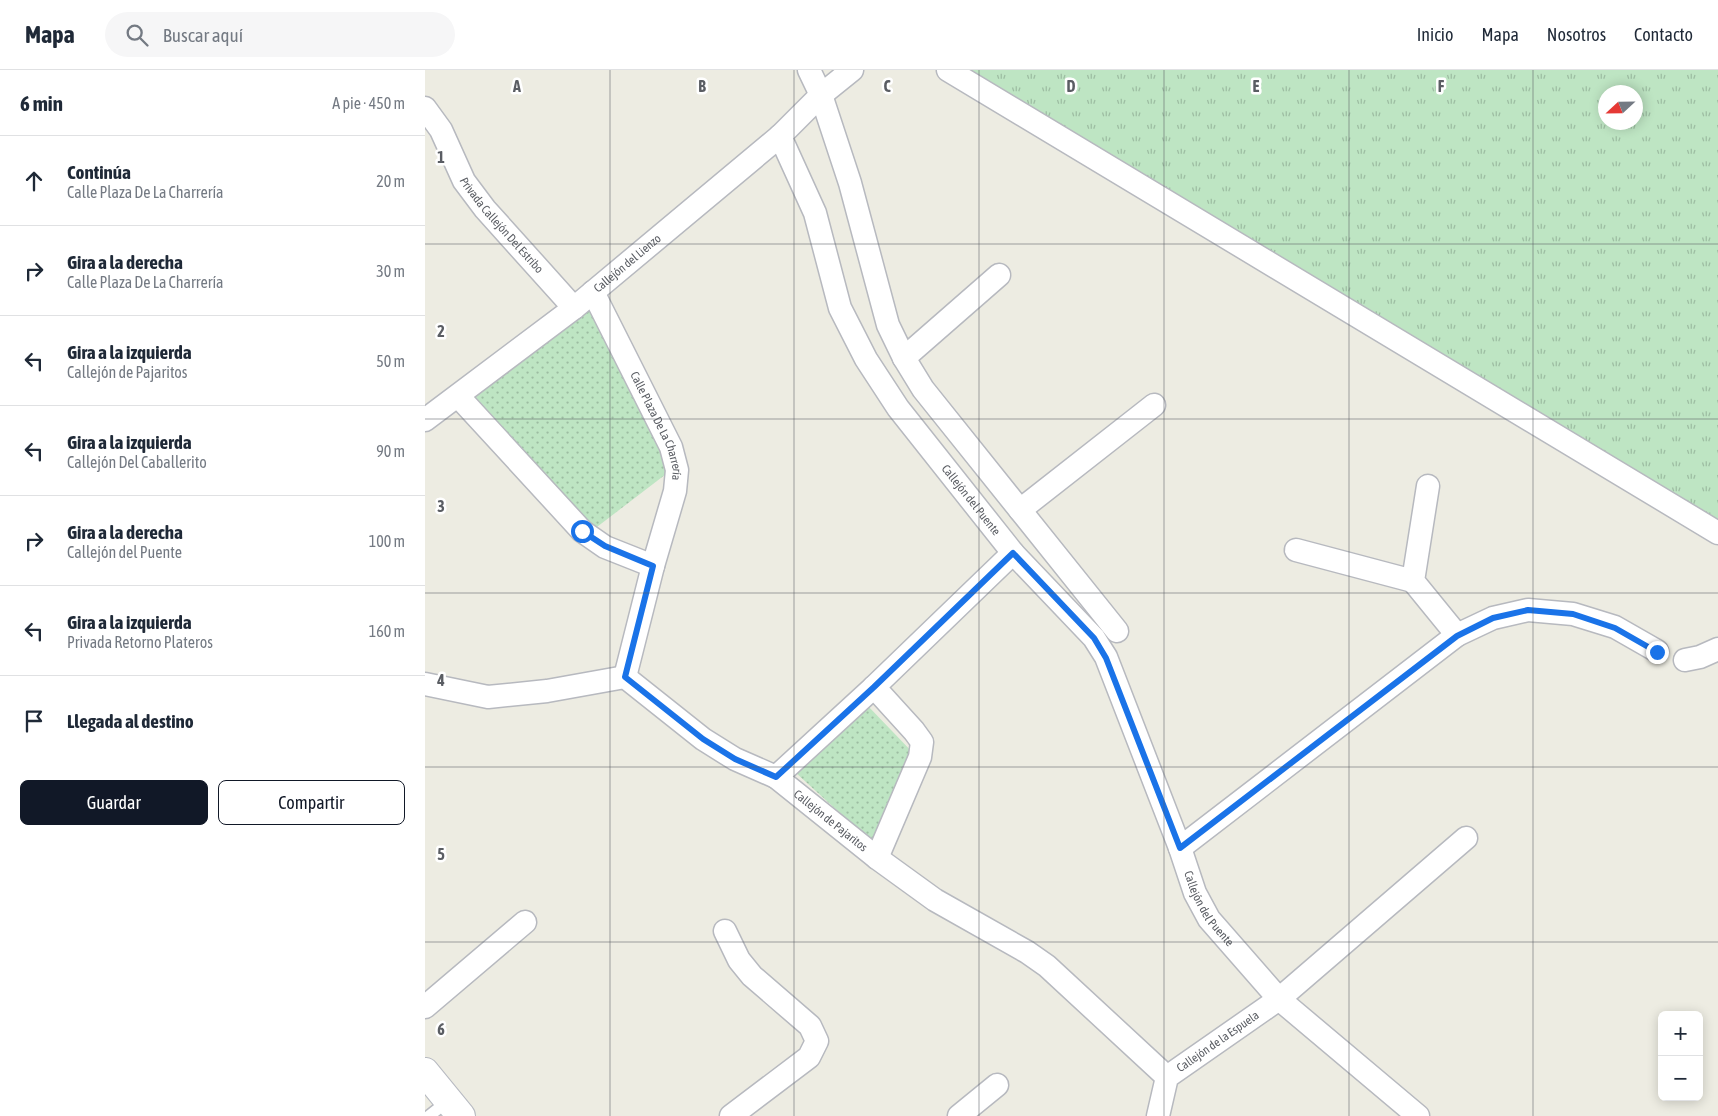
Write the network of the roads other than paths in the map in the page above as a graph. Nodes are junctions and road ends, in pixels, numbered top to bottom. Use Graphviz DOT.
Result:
graph roads {
  1 [pos="809,70"];
  2 [pos="852,70"];
  3 [pos="948,70"];
  4 [pos="821,95"];
  5 [pos="425,108"];
  6 [pos="780,136"];
  7 [pos="999,275"];
  8 [pos="593,292"];
  9 [pos="574,308"];
  10 [pos="904,358"];
  11 [pos="458,396"];
  12 [pos="1154,405"];
  13 [pos="425,420"];
  14 [pos="1428,486"];
  15 [pos="1020,510"];
  16 [pos="1718,533"];
  17 [pos="1296,550"];
  18 [pos="1013,553"];
  19 [pos="653,566"];
  20 [pos="1413,581"];
  21 [pos="1117,631"];
  22 [pos="1457,636"];
  23 [pos="1718,649"];
  24 [pos="1657,652"];
  25 [pos="1685,660"];
  26 [pos="625,677"];
  27 [pos="425,684"];
  28 [pos="874,687"];
  29 [pos="776,777"];
  30 [pos="1466,838"];
  31 [pos="1180,848"];
  32 [pos="877,858"];
  33 [pos="525,922"];
  34 [pos="725,931"];
  35 [pos="1279,999"];
  36 [pos="425,1007"];
  37 [pos="425,1072"];
  38 [pos="1167,1077"];
  39 [pos="997,1085"];
  40 [pos="446,1111"];
  41 [pos="731,1116"];
  42 [pos="959,1116"];
  43 [pos="1158,1116"];
  44 [pos="1418,1116"];
  1 -- 4 [label="street"];
  2 -- 4 [label="street, Callejón del Lienzo"];
  3 -- 16 [label="street"];
  4 -- 6 [label="street, Callejón del Lienzo"];
  4 -- 10 [label="street"];
  5 -- 9 [label="street, Privada Callejón Del Estribo"];
  6 -- 8 [label="street, Callejón del Lienzo"];
  6 -- 18 [label="street, Callejón del Puente"];
  7 -- 10 [label="street"];
  8 -- 9 [label="street, Callejón del Lienzo"];
  8 -- 19 [label="street, Calle Plaza De La Charrería"];
  9 -- 11 [label="street, Callejón del Lienzo"];
  10 -- 15 [label="street"];
  11 -- 13 [label="street, Callejón del Lienzo"];
  11 -- 19 [label="street"];
  12 -- 15 [label="street"];
  14 -- 20 [label="street"];
  15 -- 21 [label="street"];
  17 -- 20 [label="street"];
  18 -- 28 [label="street"];
  18 -- 31 [label="street, Callejón del Puente"];
  19 -- 26 [label="street, Calle Plaza De La Charrería"];
  20 -- 22 [label="street"];
  22 -- 24 [label="street"];
  22 -- 31 [label="street"];
  23 -- 25 [label="street"];
  26 -- 27 [label="street"];
  26 -- 29 [label="street, Callejón de Pajaritos"];
  28 -- 29 [label="street"];
  28 -- 32 [label="street"];
  29 -- 32 [label="street, Callejón de Pajaritos"];
  30 -- 35 [label="street, Callejón de la Espuela"];
  31 -- 35 [label="street, Callejón del Puente"];
  32 -- 38 [label="street, Callejón de Pajaritos"];
  33 -- 36 [label="street"];
  34 -- 41 [label="street"];
  35 -- 38 [label="street, Callejón de la Espuela"];
  35 -- 44 [label="street, Callejón del Puente"];
  37 -- 40 [label="street"];
  38 -- 43 [label="street, Callejón de la Espuela"];
  39 -- 42 [label="street"];
}
